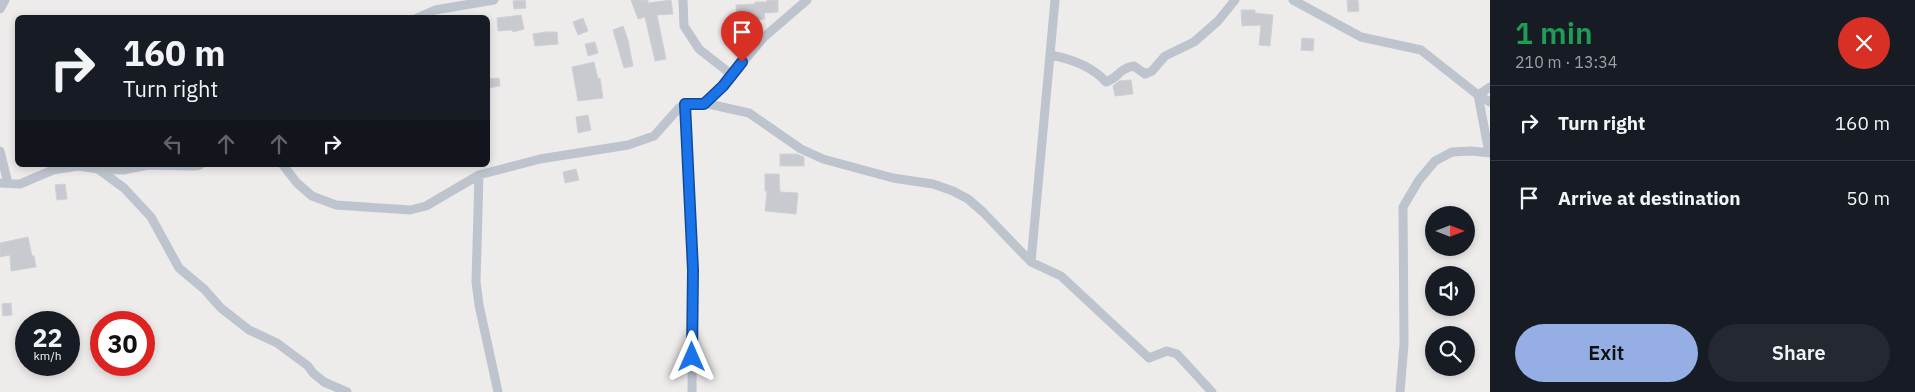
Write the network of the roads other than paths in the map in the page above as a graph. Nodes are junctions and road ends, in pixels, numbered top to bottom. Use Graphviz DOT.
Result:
graph roads {
  1 [pos="5,0"];
  2 [pos="494,0"];
  3 [pos="683,0"];
  4 [pos="807,0"];
  5 [pos="1055,0"];
  6 [pos="1235,0"];
  7 [pos="1293,0"];
  8 [pos="0,9"];
  9 [pos="424,15"];
  10 [pos="1051,55"];
  11 [pos="732,75"];
  12 [pos="1490,87"];
  13 [pos="1478,95"];
  14 [pos="1490,102"];
  15 [pos="685,104"];
  16 [pos="704,104"];
  17 [pos="0,151"];
  18 [pos="1490,153"];
  19 [pos="72,167"];
  20 [pos="85,167"];
  21 [pos="138,167"];
  22 [pos="284,167"];
  23 [pos="98,169"];
  24 [pos="479,175"];
  25 [pos="4,183"];
  26 [pos="1031,262"];
  27 [pos="347,392"];
  28 [pos="498,392"];
  29 [pos="692,392"];
  30 [pos="1212,392"];
  31 [pos="1400,392"];
  1 -- 8 [label="street"];
  2 -- 9 [label="street"];
  3 -- 11 [label="street"];
  4 -- 11 [label="street"];
  5 -- 10 [label="street"];
  6 -- 10 [label="street"];
  7 -- 13 [label="street"];
  10 -- 26 [label="street"];
  11 -- 16 [label="street"];
  12 -- 13 [label="street"];
  13 -- 14 [label="street"];
  13 -- 18 [label="street"];
  15 -- 16 [label="street"];
  15 -- 24 [label="street"];
  15 -- 29 [label="street"];
  16 -- 26 [label="street"];
  17 -- 25 [label="street"];
  18 -- 31 [label="street"];
  19 -- 25 [label="street"];
  20 -- 23 [label="street"];
  21 -- 23 [label="street"];
  22 -- 24 [label="street"];
  23 -- 27 [label="street"];
  24 -- 28 [label="street"];
  26 -- 30 [label="street"];
}
